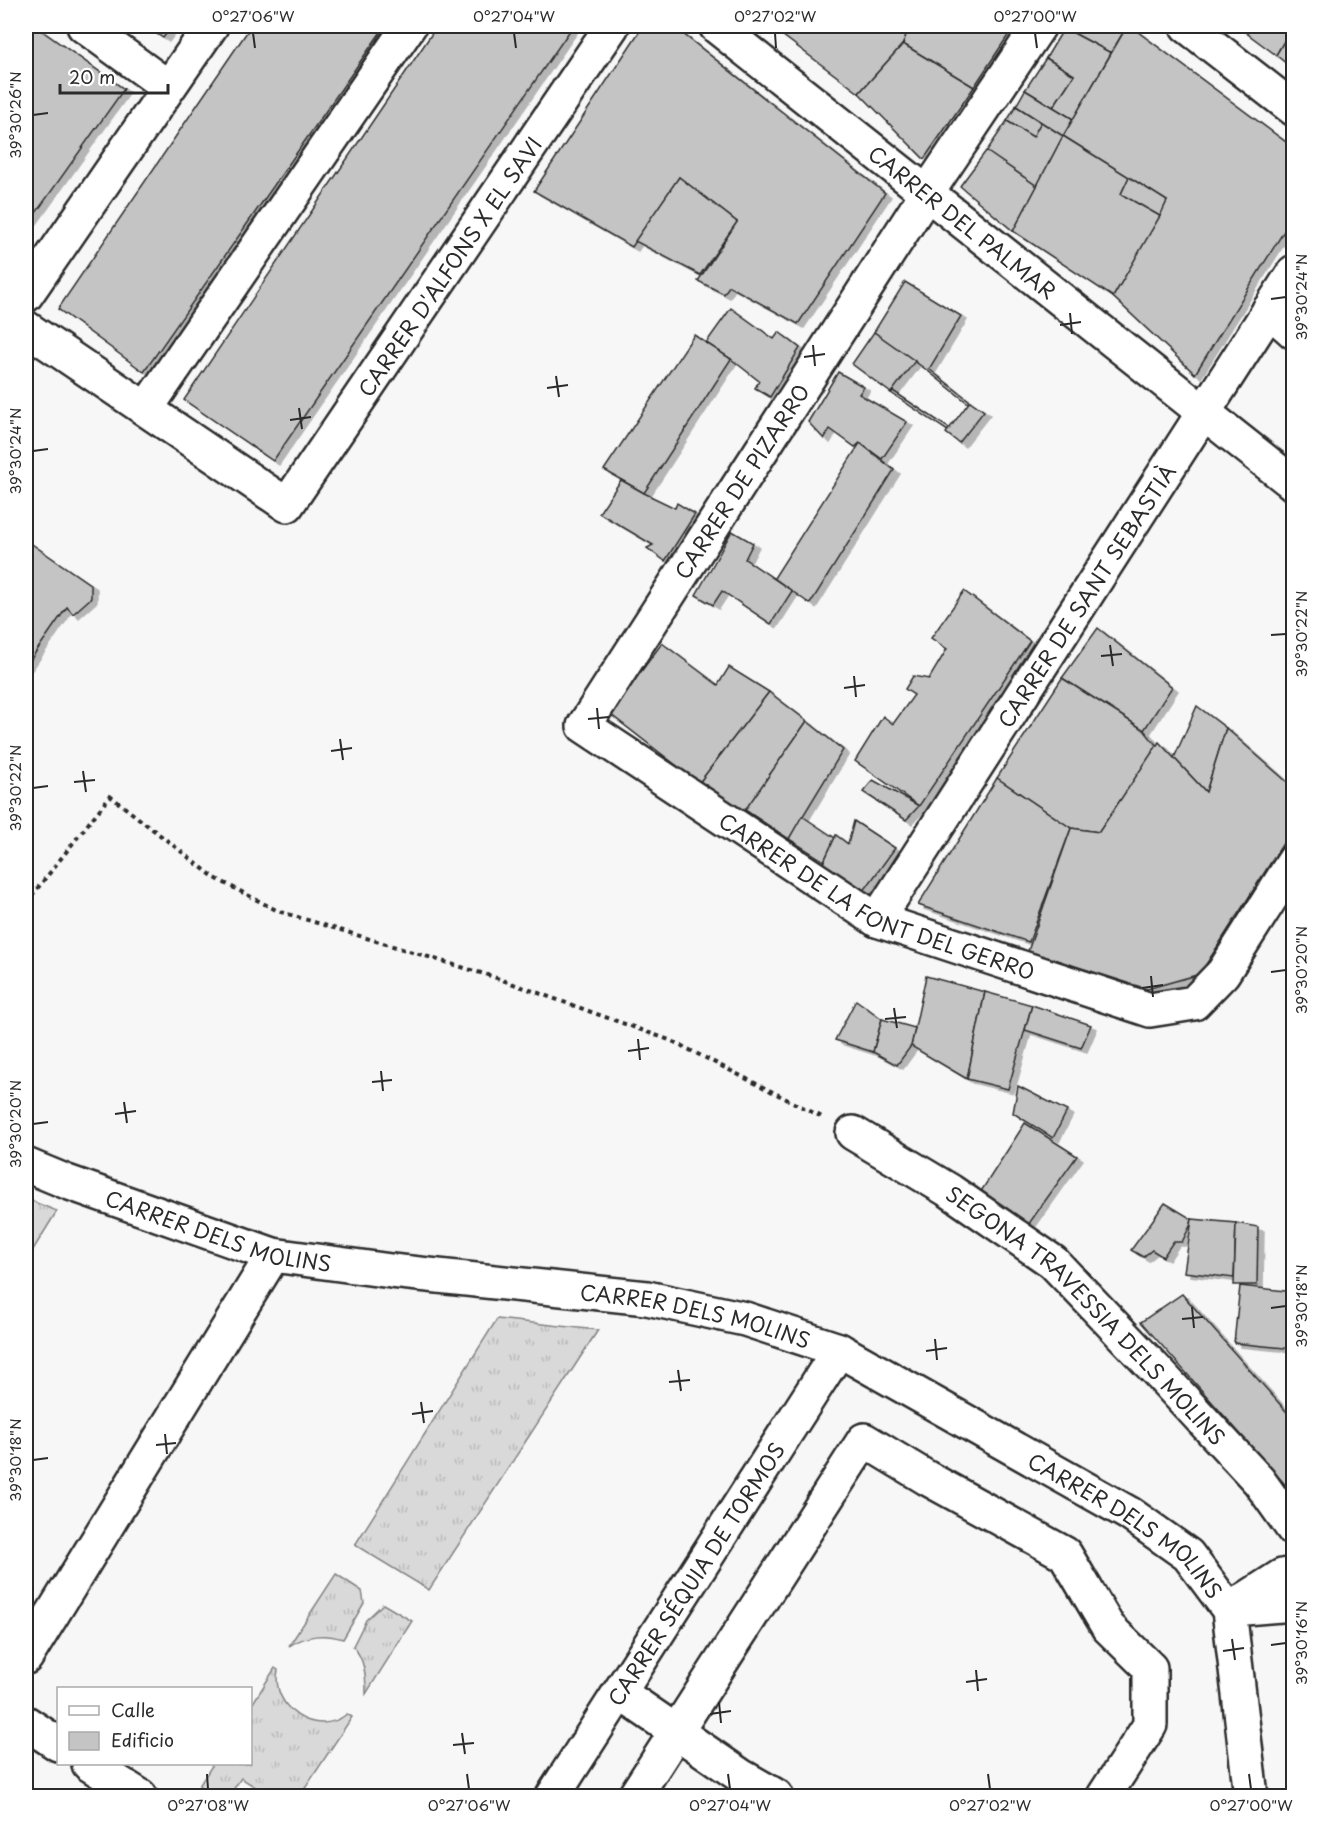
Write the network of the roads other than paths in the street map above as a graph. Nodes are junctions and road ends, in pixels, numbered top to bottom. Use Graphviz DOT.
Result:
graph roads {
  1 [pos="84,26"];
  2 [pos="210,26"];
  3 [pos="409,26"];
  4 [pos="612,26"];
  5 [pos="716,26"];
  6 [pos="1039,26"];
  7 [pos="1187,26"];
  8 [pos="168,87"];
  9 [pos="1293,109"];
  10 [pos="927,193"];
  11 [pos="1293,272"];
  12 [pos="26,295"];
  13 [pos="1269,310"];
  14 [pos="26,328"];
  15 [pos="1293,332"];
  16 [pos="146,409"];
  17 [pos="1204,412"];
  18 [pos="1293,484"];
  19 [pos="584,726"];
  20 [pos="1293,861"];
  21 [pos="877,920"];
  22 [pos="853,1133"];
  23 [pos="26,1165"];
  24 [pos="273,1255"];
  25 [pos="839,1350"];
  26 [pos="1293,1530"];
  27 [pos="1293,1574"];
  28 [pos="1229,1610"];
  29 [pos="1286,1610"];
  30 [pos="26,1658"];
  31 [pos="620,1693"];
  32 [pos="26,1723"];
  33 [pos="677,1731"];
  34 [pos="57,1743"];
  35 [pos="90,1765"];
  36 [pos="140,1797"];
  37 [pos="554,1797"];
  38 [pos="635,1797"];
  39 [pos="776,1797"];
  40 [pos="1104,1797"];
  41 [pos="1251,1797"];
  1 -- 8 [label="street"];
  2 -- 8 [label="street"];
  3 -- 16 [label="street"];
  4 -- 16 [label="street, CARRER D'ALFONS X EL SAVI"];
  5 -- 10 [label="street, CARRER DEL PALMAR"];
  6 -- 10 [label="street, CARRER DE PIZARRO"];
  7 -- 9 [label="street"];
  8 -- 12 [label="street"];
  10 -- 17 [label="street, CARRER DEL PALMAR"];
  10 -- 19 [label="street, CARRER DE PIZARRO"];
  11 -- 13 [label="street, CARRER DE SANT SEBASTIÀ"];
  13 -- 15 [label="street"];
  13 -- 17 [label="street, CARRER DE SANT SEBASTIÀ"];
  14 -- 16 [label="street"];
  17 -- 18 [label="street, CARRER DEL PALMAR"];
  17 -- 21 [label="street, CARRER DE SANT SEBASTIÀ"];
  19 -- 21 [label="street, CARRER DE LA FONT DEL GERRO"];
  20 -- 21 [label="street, CARRER DE LA FONT DEL GERRO"];
  22 -- 26 [label="street, SEGONA TRAVESSIA DELS MOLINS"];
  23 -- 24 [label="street, CARRER DELS MOLINS"];
  24 -- 25 [label="street, CARRER DELS MOLINS"];
  24 -- 30 [label="street"];
  25 -- 28 [label="street, CARRER DELS MOLINS"];
  25 -- 31 [label="street, CARRER SÉQUIA DE TORMOS"];
  27 -- 28 [label="street"];
  28 -- 29 [label="street, CARRER DELS MOLINS"];
  28 -- 41 [label="street"];
  31 -- 33 [label="street"];
  31 -- 37 [label="street, CARRER SÉQUIA DE TORMOS"];
  32 -- 34 [label="street"];
  33 -- 38 [label="street"];
  33 -- 39 [label="street"];
  33 -- 40 [label="street"];
  35 -- 36 [label="street"];
}
